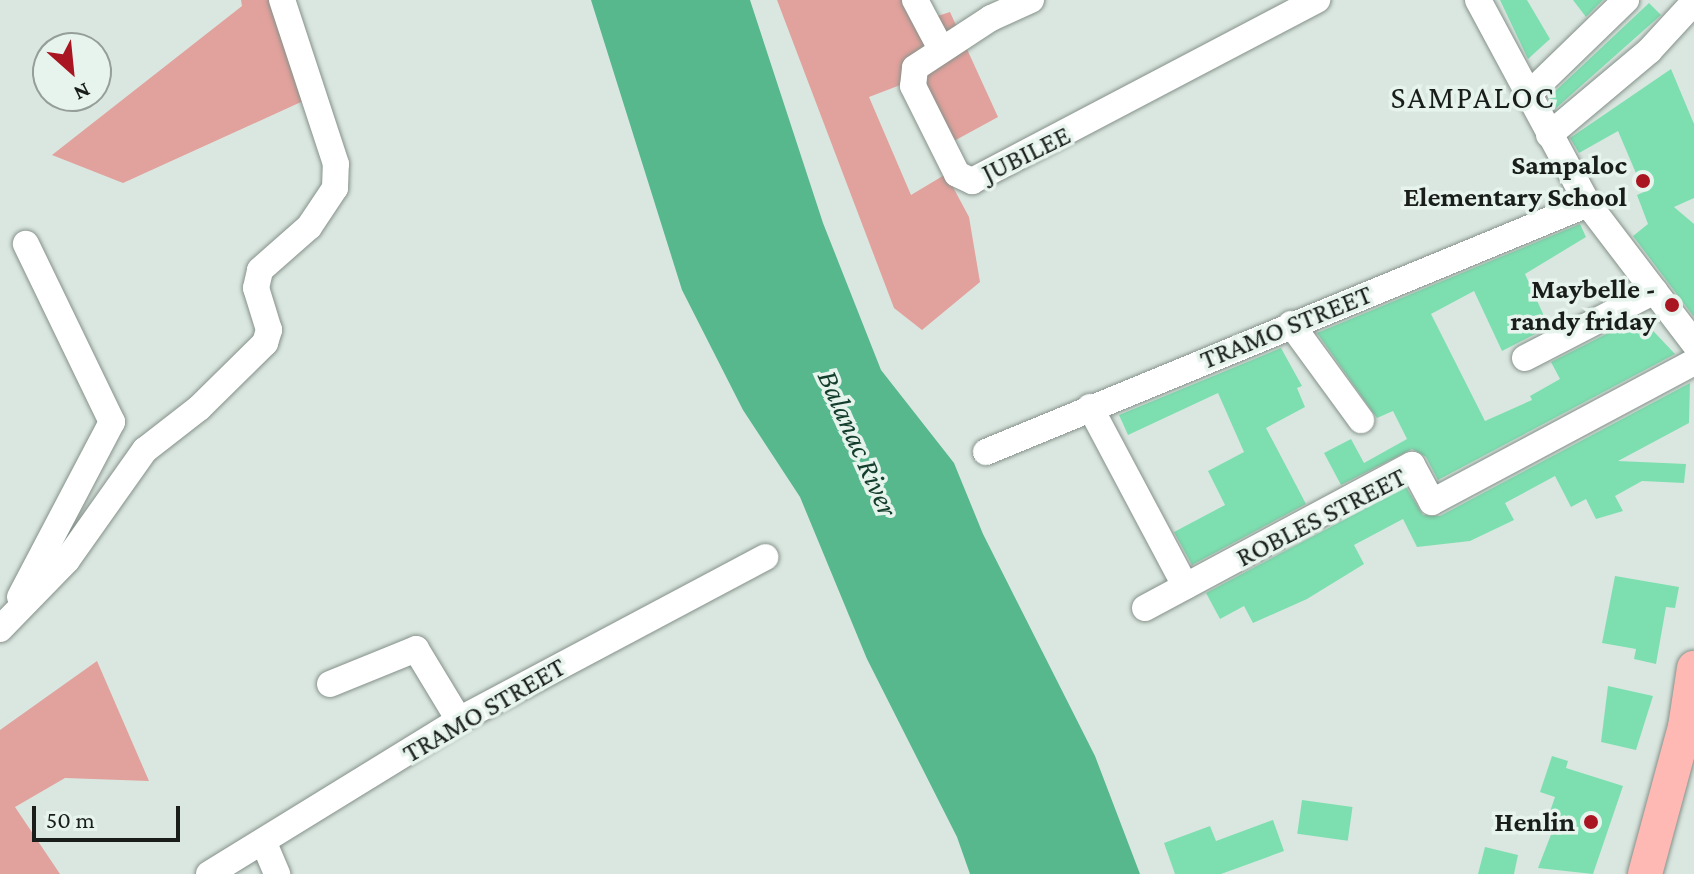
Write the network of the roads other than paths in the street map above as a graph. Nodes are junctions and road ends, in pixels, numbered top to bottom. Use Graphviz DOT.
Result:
graph roads {
  1 [pos="282,0"];
  2 [pos="915,0"];
  3 [pos="1031,0"];
  4 [pos="1317,0"];
  5 [pos="1626,0"];
  6 [pos="1479,1"];
  7 [pos="1694,2"];
  8 [pos="941,49"];
  9 [pos="1527,96"];
  10 [pos="1549,135"];
  11 [pos="1588,204"];
  12 [pos="26,244"];
  13 [pos="1655,291"];
  14 [pos="1291,324"];
  15 [pos="1694,343"];
  16 [pos="1525,358"];
  17 [pos="1694,362"];
  18 [pos="1090,407"];
  19 [pos="1361,420"];
  20 [pos="986,452"];
  21 [pos="765,557"];
  22 [pos="1185,586"];
  23 [pos="1145,608"];
  24 [pos="7,620"];
  25 [pos="1694,668"];
  26 [pos="330,684"];
  27 [pos="459,720"];
  28 [pos="264,843"];
  29 [pos="209,874"];
  30 [pos="277,874"];
  31 [pos="1645,874"];
  1 -- 24 [label="street"];
  2 -- 8 [label="street"];
  3 -- 8 [label="street, JUBILEE"];
  4 -- 8 [label="street, JUBILEE"];
  5 -- 9 [label="street"];
  6 -- 9 [label="street"];
  7 -- 10 [label="street"];
  9 -- 10 [label="street"];
  10 -- 11 [label="street"];
  11 -- 13 [label="street"];
  11 -- 14 [label="street, TRAMO STREET"];
  12 -- 24 [label="street"];
  13 -- 15 [label="street"];
  13 -- 16 [label="street"];
  14 -- 18 [label="street, TRAMO STREET"];
  14 -- 19 [label="street"];
  17 -- 22 [label="street, ROBLES STREET"];
  18 -- 20 [label="street, TRAMO STREET"];
  18 -- 22 [label="street"];
  21 -- 27 [label="street, TRAMO STREET"];
  22 -- 23 [label="street, ROBLES STREET"];
  25 -- 31 [label="main road"];
  26 -- 27 [label="street"];
  27 -- 28 [label="street, TRAMO STREET"];
  28 -- 29 [label="street, TRAMO STREET"];
  28 -- 30 [label="street"];
}
